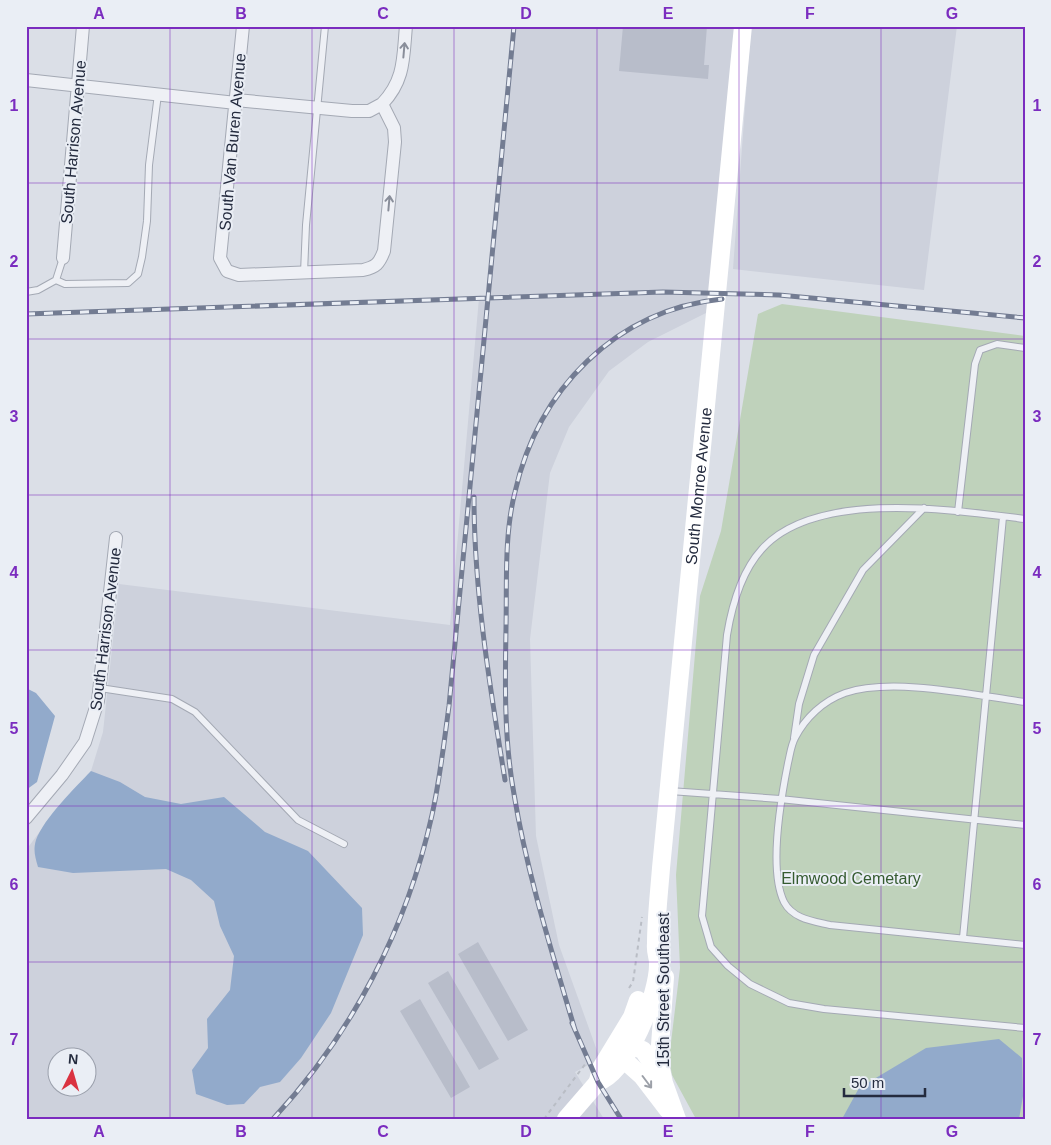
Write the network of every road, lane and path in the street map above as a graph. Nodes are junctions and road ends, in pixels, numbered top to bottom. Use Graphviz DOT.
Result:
graph roads {
  1 [pos="83,26"];
  2 [pos="243,26"];
  3 [pos="325,26"];
  4 [pos="406,26"];
  5 [pos="743,26"];
  6 [pos="26,80"];
  7 [pos="79,86"];
  8 [pos="158,94"];
  9 [pos="236,102"];
  10 [pos="382,104"];
  11 [pos="318,108"];
  12 [pos="63,258"];
  13 [pos="304,273"];
  14 [pos="56,280"];
  15 [pos="26,292"];
  16 [pos="1025,348"];
  17 [pos="924,508"];
  18 [pos="958,512"];
  19 [pos="1003,516"];
  20 [pos="1025,519"];
  21 [pos="116,538"];
  22 [pos="100,688"];
  23 [pos="985,696"];
  24 [pos="1025,702"];
  25 [pos="794,739"];
  26 [pos="668,790"];
  27 [pos="713,795"];
  28 [pos="780,800"];
  29 [pos="26,818"];
  30 [pos="972,819"];
  31 [pos="1025,825"];
  32 [pos="344,844"];
  33 [pos="661,868"];
  34 [pos="643,910"];
  35 [pos="962,938"];
  36 [pos="1025,945"];
  37 [pos="628,990"];
  38 [pos="1025,1028"];
  39 [pos="621,1049"];
  40 [pos="592,1054"];
  41 [pos="664,1083"];
  42 [pos="544,1119"];
  43 [pos="566,1119"];
  44 [pos="676,1119"];
  1 -- 7 [label="street, South Harrison Avenue"];
  2 -- 9 [label="street, South Van Buren Avenue"];
  3 -- 11 [label="lane"];
  10 -- 4 [label="street, one-way"];
  5 -- 26 [label="main road, South Monroe Avenue"];
  6 -- 7 [label="street"];
  7 -- 8 [label="street"];
  7 -- 12 [label="street, South Harrison Avenue"];
  8 -- 9 [label="street"];
  8 -- 14 [label="lane"];
  9 -- 11 [label="street"];
  9 -- 13 [label="street, South Van Buren Avenue"];
  10 -- 11 [label="street"];
  13 -- 10 [label="street, one-way"];
  11 -- 13 [label="lane"];
  12 -- 14 [label="lane"];
  14 -- 15 [label="lane"];
  16 -- 18 [label="lane"];
  17 -- 18 [label="lane"];
  17 -- 25 [label="lane"];
  17 -- 27 [label="lane"];
  18 -- 19 [label="lane"];
  19 -- 20 [label="lane"];
  19 -- 23 [label="lane"];
  21 -- 22 [label="street, South Harrison Avenue"];
  22 -- 29 [label="street, South Harrison Avenue"];
  22 -- 32 [label="lane"];
  23 -- 24 [label="lane"];
  23 -- 25 [label="lane"];
  23 -- 30 [label="lane"];
  25 -- 28 [label="lane"];
  26 -- 27 [label="lane"];
  26 -- 33 [label="main road, South Monroe Avenue"];
  27 -- 28 [label="lane"];
  27 -- 38 [label="lane"];
  28 -- 30 [label="lane"];
  28 -- 35 [label="lane"];
  30 -- 31 [label="lane"];
  30 -- 35 [label="lane"];
  33 -- 39 [label="main road, South Monroe Avenue"];
  33 -- 41 [label="main road, 15th Street Southeast"];
  34 -- 37 [label="path"];
  35 -- 36 [label="lane"];
  39 -- 41 [label="main road, 15th Street Southeast"];
  39 -- 43 [label="main road, South Monroe Avenue"];
  39 -- 44 [label="main road, one-way"];
  40 -- 42 [label="path"];
  41 -- 44 [label="main road, 15th Street Southeast"];
}
